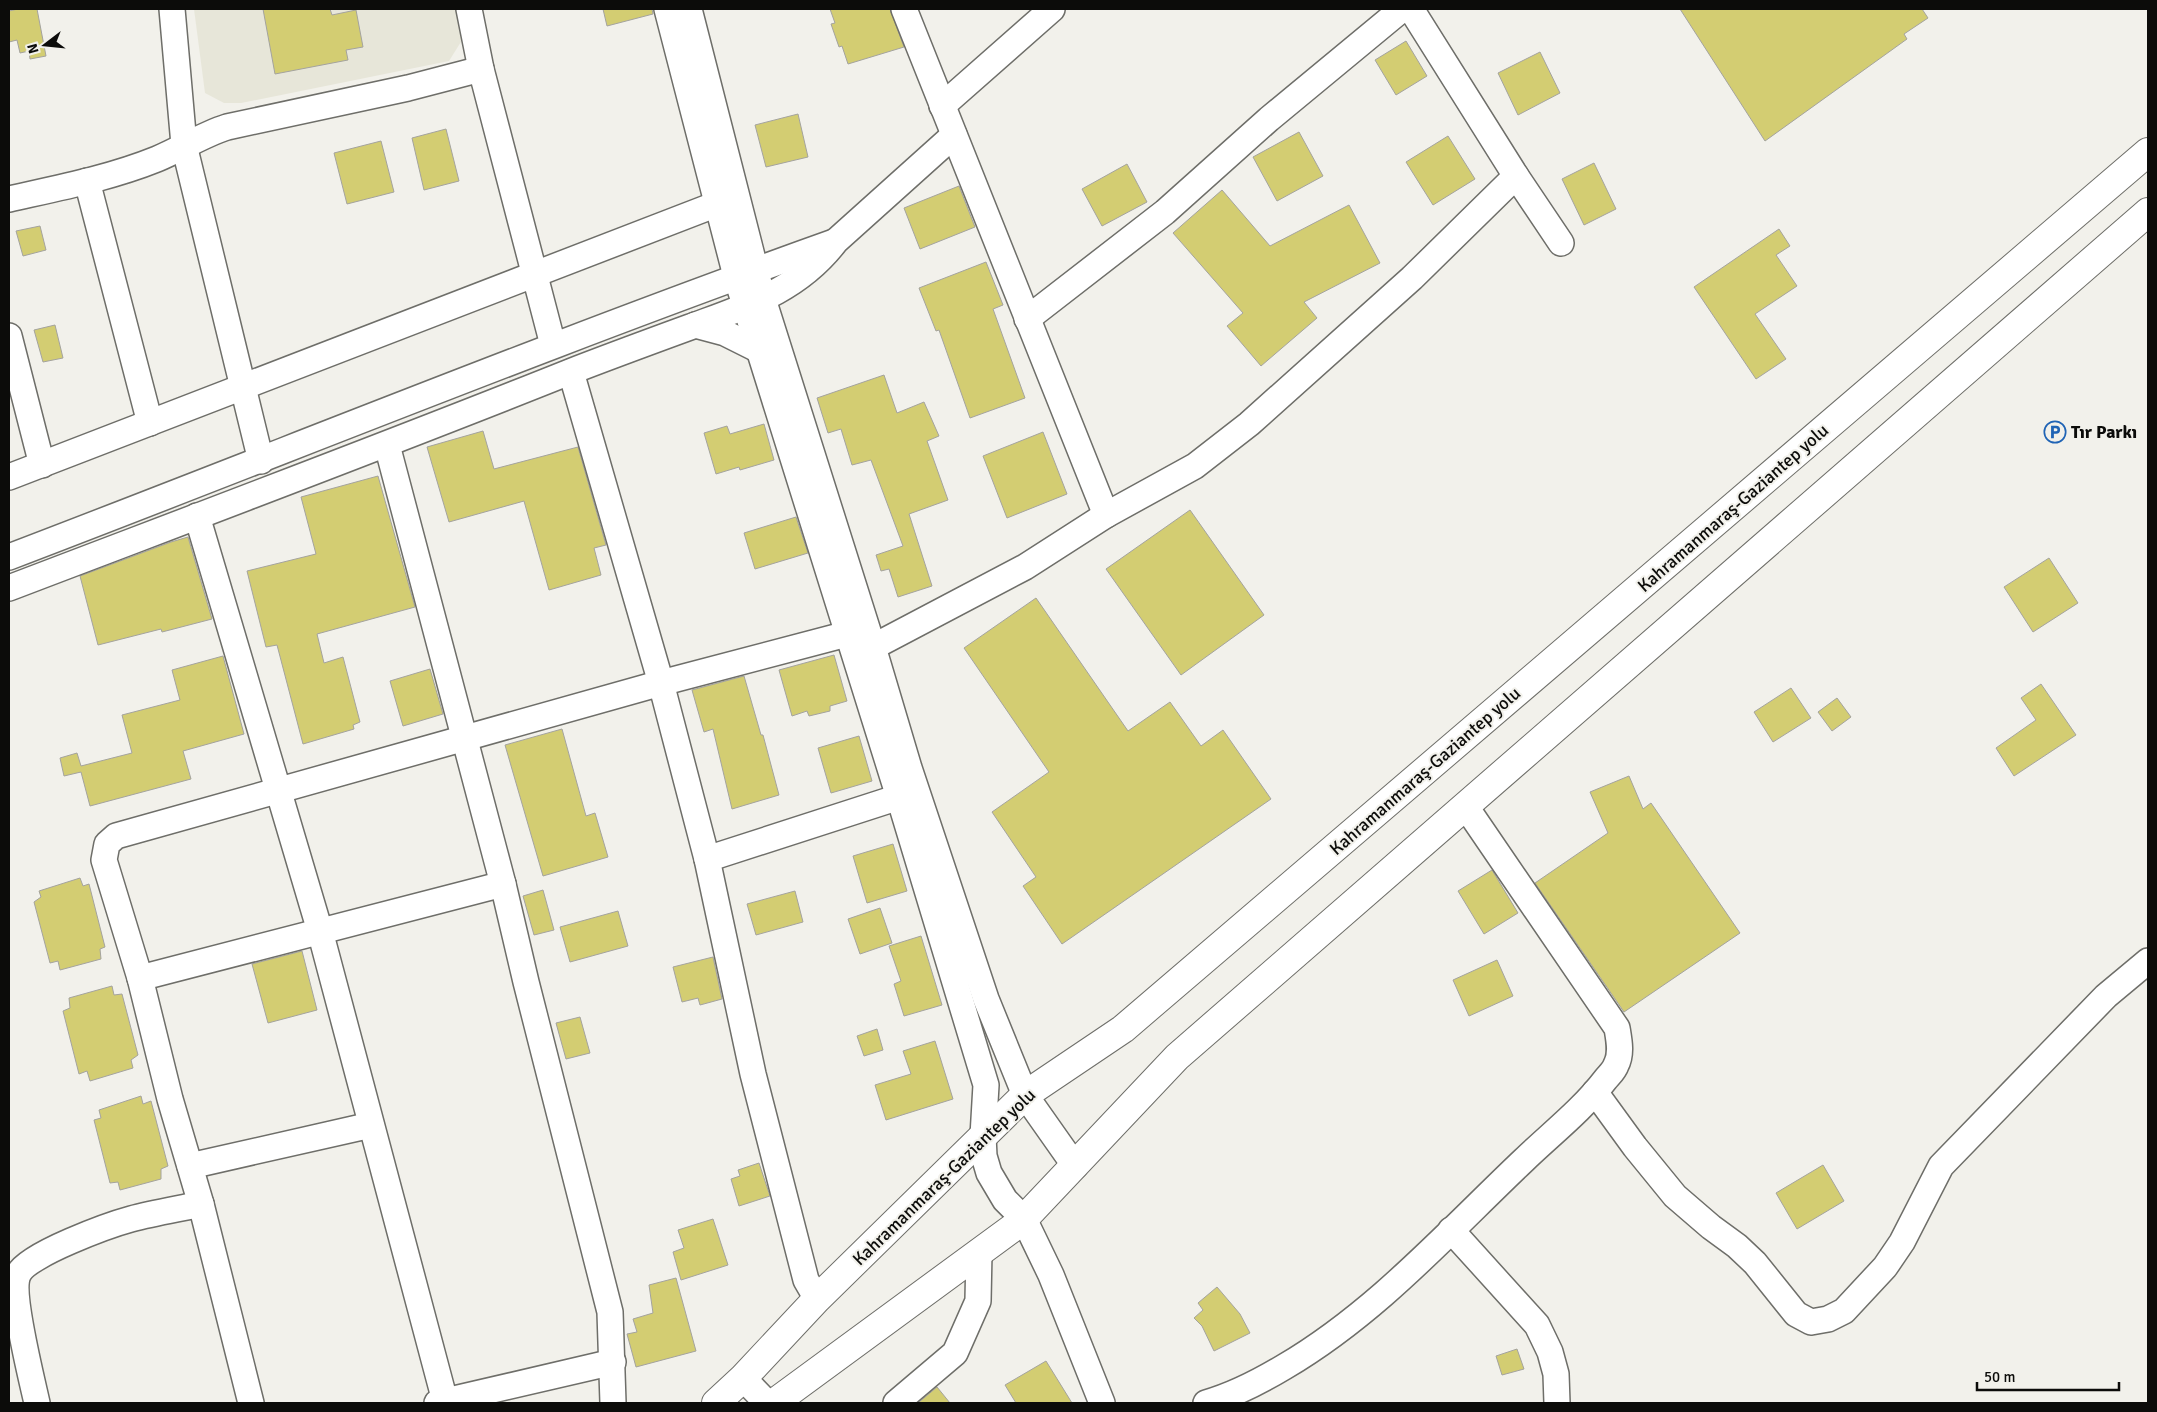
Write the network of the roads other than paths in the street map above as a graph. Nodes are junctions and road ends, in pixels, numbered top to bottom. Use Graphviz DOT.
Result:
graph roads {
  1 [pos="172,9"];
  2 [pos="469,9"];
  3 [pos="667,9"];
  4 [pos="689,9"];
  5 [pos="904,9"];
  6 [pos="1052,9"];
  7 [pos="1402,9"];
  8 [pos="1411,9"];
  9 [pos="481,68"];
  10 [pos="942,106"];
  11 [pos="954,135"];
  12 [pos="184,145"];
  13 [pos="2148,152"];
  14 [pos="1516,176"];
  15 [pos="87,181"];
  16 [pos="9,199"];
  17 [pos="717,204"];
  18 [pos="2148,212"];
  19 [pos="836,241"];
  20 [pos="1561,243"];
  21 [pos="746,273"];
  22 [pos="534,276"];
  23 [pos="754,302"];
  24 [pos="1027,319"];
  25 [pos="695,325"];
  26 [pos="9,336"];
  27 [pos="553,345"];
  28 [pos="759,350"];
  29 [pos="571,372"];
  30 [pos="242,388"];
  31 [pos="150,423"];
  32 [pos="387,445"];
  33 [pos="261,460"];
  34 [pos="42,465"];
  35 [pos="9,477"];
  36 [pos="1106,515"];
  37 [pos="197,516"];
  38 [pos="9,557"];
  39 [pos="9,588"];
  40 [pos="847,634"];
  41 [pos="873,647"];
  42 [pos="661,683"];
  43 [pos="464,739"];
  44 [pos="279,790"];
  45 [pos="899,797"];
  46 [pos="1466,807"];
  47 [pos="923,842"];
  48 [pos="707,859"];
  49 [pos="503,884"];
  50 [pos="320,930"];
  51 [pos="2148,961"];
  52 [pos="140,978"];
  53 [pos="1596,1092"];
  54 [pos="1025,1095"];
  55 [pos="371,1125"];
  56 [pos="983,1136"];
  57 [pos="190,1166"];
  58 [pos="1075,1166"];
  59 [pos="202,1204"];
  60 [pos="1024,1219"];
  61 [pos="1450,1230"];
  62 [pos="979,1252"];
  63 [pos="817,1299"];
  64 [pos="613,1362"];
  65 [pos="743,1378"];
  66 [pos="441,1402"];
  67 [pos="37,1403"];
  68 [pos="251,1403"];
  69 [pos="613,1403"];
  70 [pos="716,1403"];
  71 [pos="767,1403"];
  72 [pos="774,1403"];
  73 [pos="896,1403"];
  74 [pos="1102,1403"];
  75 [pos="1206,1403"];
  76 [pos="1557,1403"];
  1 -- 12 [label="street"];
  2 -- 9 [label="street"];
  3 -- 17 [label="street"];
  4 -- 21 [label="street"];
  5 -- 10 [label="street"];
  6 -- 10 [label="street"];
  7 -- 24 [label="street"];
  8 -- 14 [label="street"];
  9 -- 12 [label="street"];
  9 -- 22 [label="street"];
  10 -- 11 [label="street"];
  11 -- 19 [label="street"];
  11 -- 24 [label="street"];
  12 -- 15 [label="street"];
  12 -- 30 [label="street"];
  13 -- 54 [label="highway, Kahramanmaraş-Gaziantep yolu"];
  14 -- 20 [label="street"];
  14 -- 36 [label="street"];
  15 -- 16 [label="street"];
  15 -- 31 [label="street"];
  17 -- 21 [label="street"];
  17 -- 22 [label="street"];
  18 -- 46 [label="highway"];
  19 -- 21 [label="street"];
  19 -- 23 [label="street"];
  21 -- 23 [label="street"];
  21 -- 27 [label="street"];
  22 -- 27 [label="street"];
  22 -- 30 [label="street"];
  23 -- 25 [label="street"];
  23 -- 28 [label="street"];
  23 -- 41 [label="street"];
  24 -- 36 [label="street"];
  25 -- 28 [label="street"];
  25 -- 29 [label="street"];
  26 -- 34 [label="street"];
  27 -- 33 [label="street"];
  28 -- 40 [label="street"];
  29 -- 32 [label="street"];
  29 -- 42 [label="street"];
  30 -- 31 [label="street"];
  30 -- 33 [label="street"];
  31 -- 34 [label="street"];
  32 -- 37 [label="street"];
  32 -- 43 [label="street"];
  33 -- 38 [label="street"];
  34 -- 35 [label="street"];
  36 -- 41 [label="street"];
  37 -- 39 [label="street"];
  37 -- 44 [label="street"];
  40 -- 42 [label="street"];
  40 -- 45 [label="street"];
  41 -- 47 [label="street"];
  42 -- 43 [label="street"];
  42 -- 48 [label="street"];
  43 -- 44 [label="street"];
  43 -- 49 [label="street"];
  44 -- 50 [label="street"];
  44 -- 52 [label="street"];
  45 -- 47 [label="street"];
  45 -- 48 [label="street"];
  46 -- 53 [label="street"];
  46 -- 58 [label="highway"];
  47 -- 54 [label="street"];
  47 -- 56 [label="street"];
  48 -- 63 [label="street"];
  49 -- 50 [label="street"];
  49 -- 64 [label="street"];
  50 -- 52 [label="street"];
  50 -- 55 [label="street"];
  51 -- 53 [label="street"];
  52 -- 57 [label="street"];
  53 -- 61 [label="street"];
  54 -- 56 [label="highway, Kahramanmaraş-Gaziantep yolu"];
  54 -- 58 [label="street"];
  55 -- 57 [label="street"];
  55 -- 66 [label="street"];
  56 -- 60 [label="street"];
  56 -- 63 [label="highway, Kahramanmaraş-Gaziantep yolu"];
  57 -- 59 [label="street"];
  58 -- 60 [label="highway"];
  59 -- 67 [label="street"];
  59 -- 68 [label="street"];
  60 -- 62 [label="highway"];
  60 -- 74 [label="street"];
  61 -- 75 [label="street"];
  61 -- 76 [label="street"];
  62 -- 72 [label="highway"];
  62 -- 73 [label="street"];
  63 -- 65 [label="highway, Kahramanmaraş-Gaziantep yolu"];
  64 -- 66 [label="street"];
  64 -- 69 [label="street"];
  65 -- 70 [label="highway, Kahramanmaraş-Gaziantep yolu"];
  65 -- 71 [label="street"];
}
